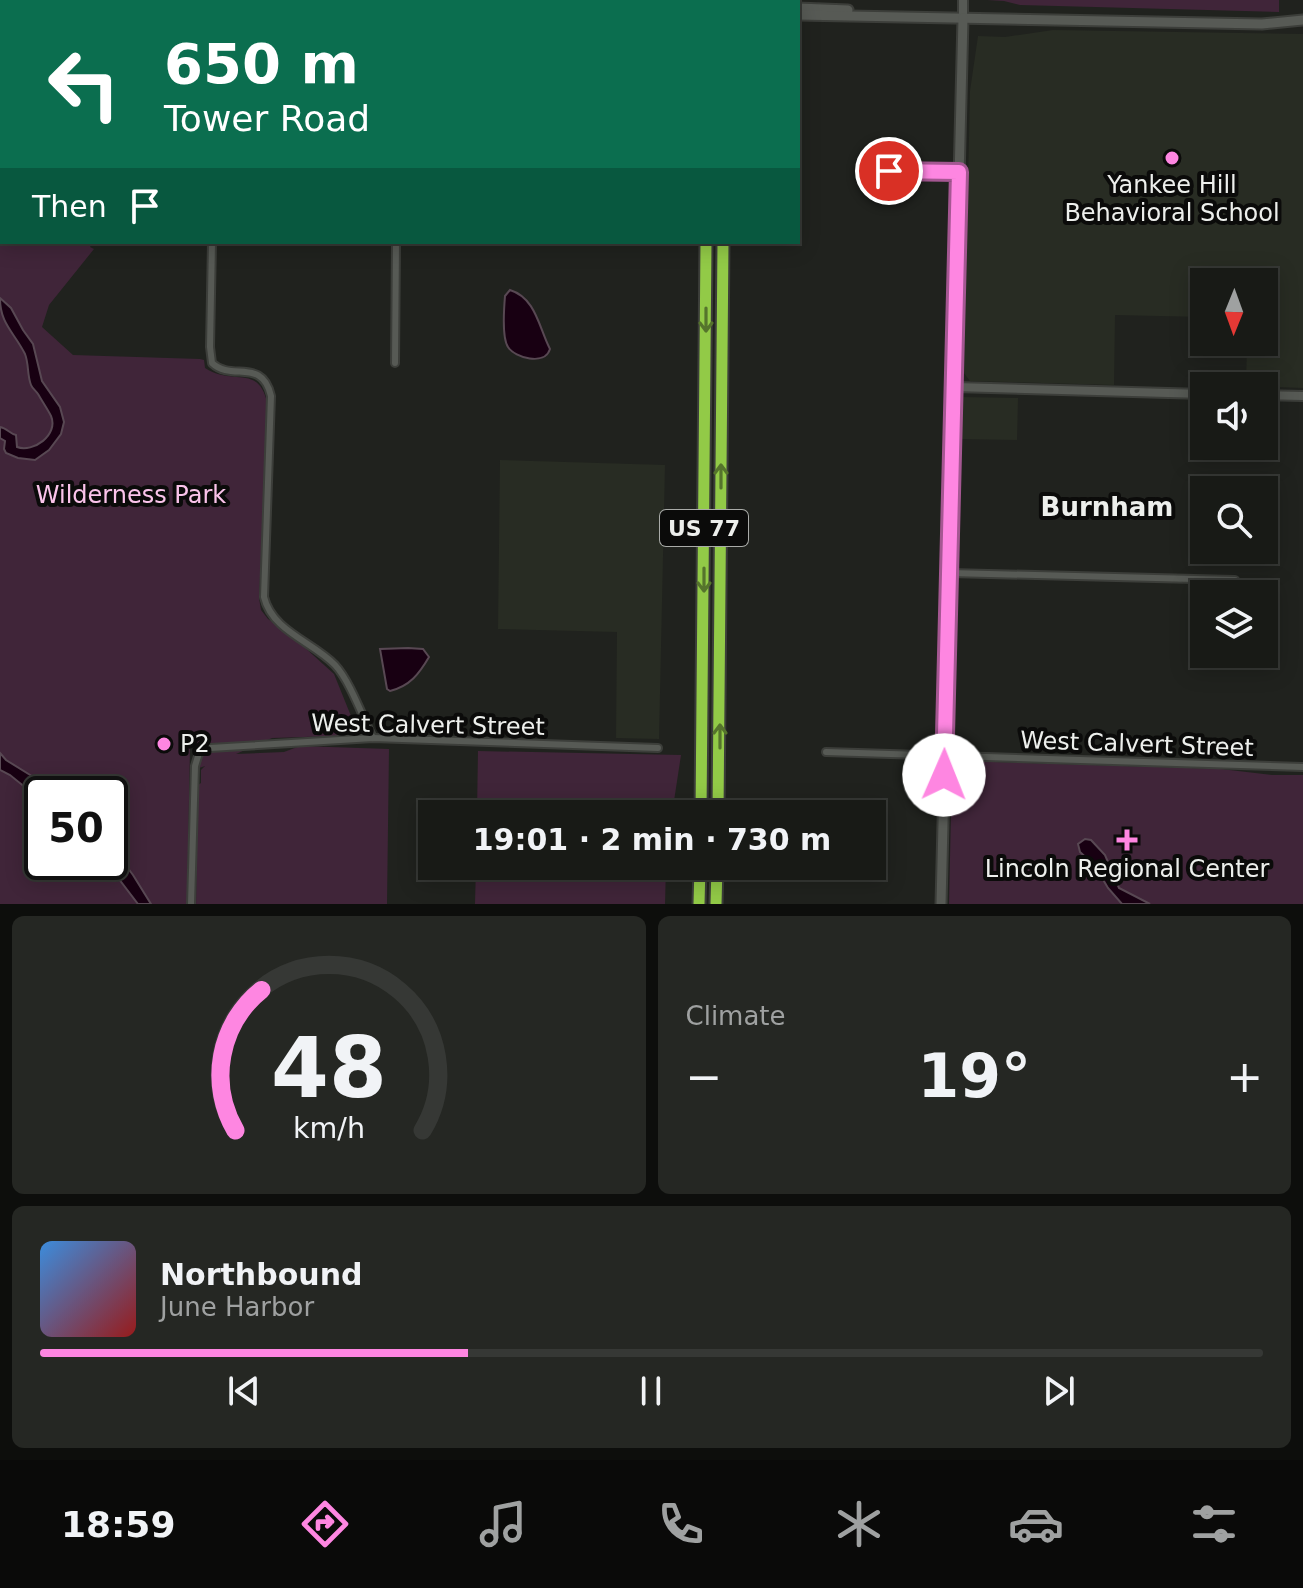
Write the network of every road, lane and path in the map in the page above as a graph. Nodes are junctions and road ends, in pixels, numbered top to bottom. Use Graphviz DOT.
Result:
graph roads {
  1 [pos="963,0"];
  2 [pos="800,8"];
  3 [pos="800,15"];
  4 [pos="963,18"];
  5 [pos="1303,20"];
  6 [pos="889,171"];
  7 [pos="959,172"];
  8 [pos="212,244"];
  9 [pos="396,244"];
  10 [pos="706,244"];
  11 [pos="723,244"];
  12 [pos="395,363"];
  13 [pos="954,387"];
  14 [pos="1190,394"];
  15 [pos="1278,395"];
  16 [pos="1303,396"];
  17 [pos="950,573"];
  18 [pos="1235,580"];
  19 [pos="373,738"];
  20 [pos="658,748"];
  21 [pos="826,752"];
  22 [pos="945,756"];
  23 [pos="1303,767"];
  24 [pos="701,800"];
  25 [pos="718,800"];
  26 [pos="700,880"];
  27 [pos="717,880"];
  28 [pos="191,904"];
  29 [pos="699,904"];
  30 [pos="716,904"];
  31 [pos="941,904"];
  1 -- 4 [label="street"];
  2 -- 4 [label="main road"];
  3 -- 4 [label="main road"];
  4 -- 5 [label="main road"];
  4 -- 7 [label="main road"];
  6 -- 7 [label="street"];
  7 -- 13 [label="main road"];
  8 -- 19 [label="street"];
  9 -- 12 [label="street"];
  10 -- 24 [label="highway, US 77, one-way"];
  25 -- 11 [label="highway, US 77, one-way"];
  13 -- 14 [label="street"];
  13 -- 17 [label="main road"];
  15 -- 16 [label="street"];
  17 -- 18 [label="street"];
  17 -- 22 [label="main road"];
  19 -- 20 [label="street, West Calvert Street"];
  19 -- 28 [label="street, West Calvert Street"];
  21 -- 22 [label="street, West Calvert Street"];
  22 -- 23 [label="street, West Calvert Street"];
  22 -- 31 [label="main road"];
  26 -- 29 [label="highway"];
  27 -- 30 [label="highway"];
}
